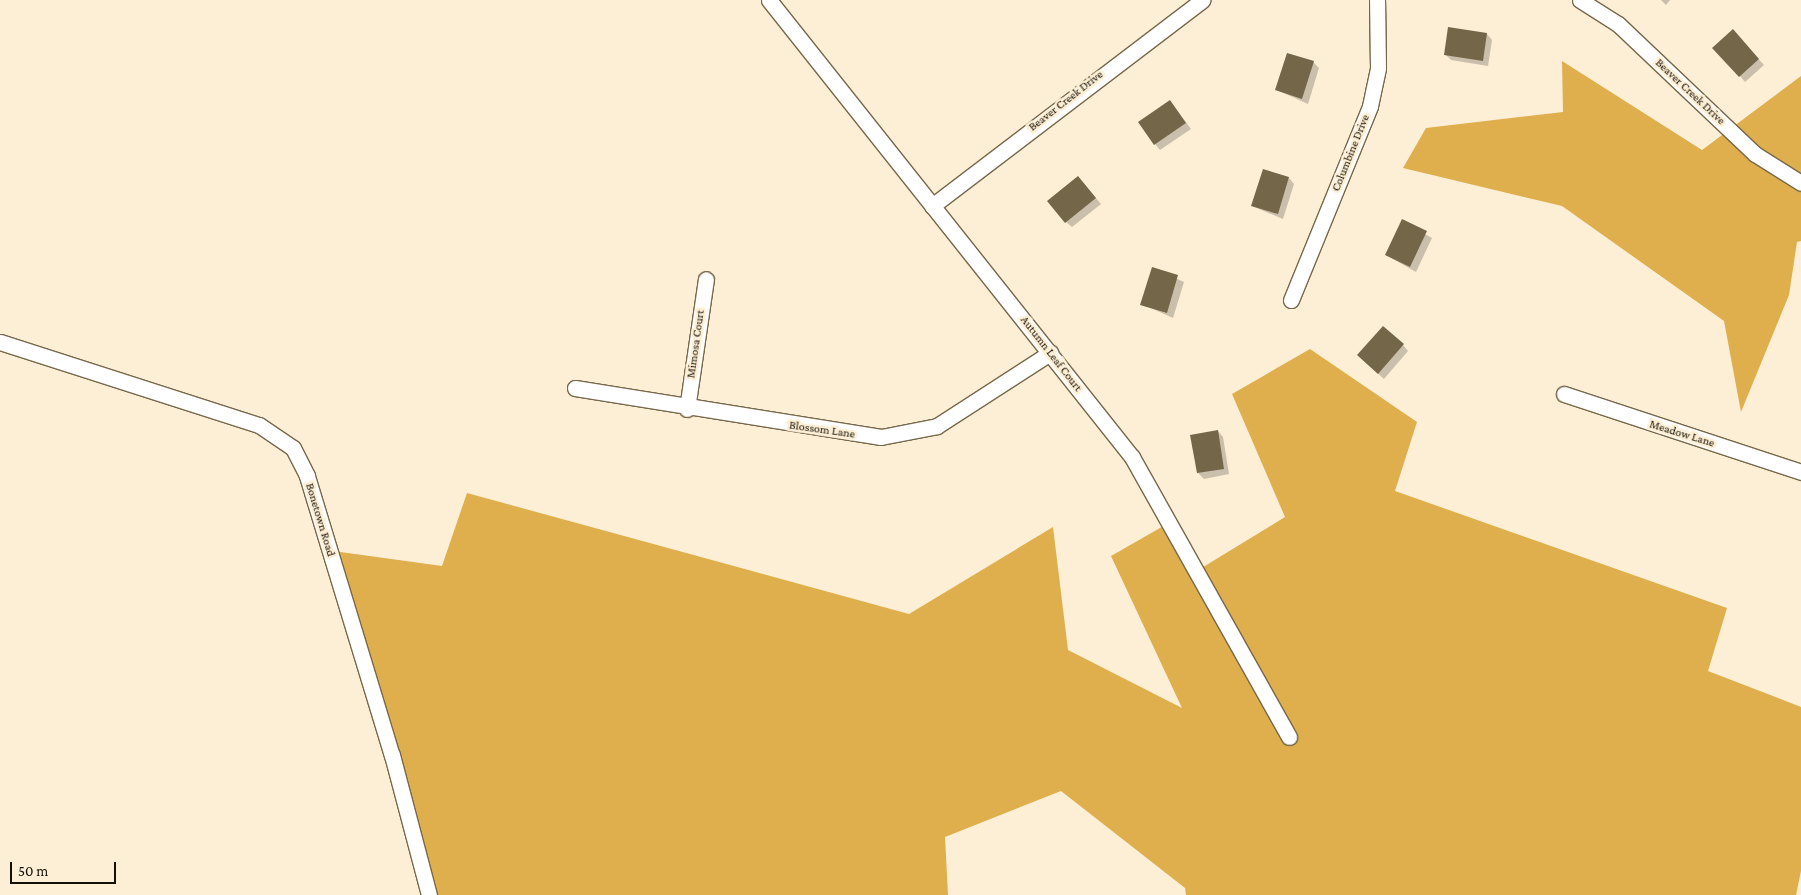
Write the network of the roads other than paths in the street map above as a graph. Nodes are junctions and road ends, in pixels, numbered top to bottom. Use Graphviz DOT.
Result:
graph roads {
  1 [pos="769,0"];
  2 [pos="1202,0"];
  3 [pos="1377,0"];
  4 [pos="1580,0"];
  5 [pos="1801,183"];
  6 [pos="932,206"];
  7 [pos="706,279"];
  8 [pos="1291,300"];
  9 [pos="0,342"];
  10 [pos="1050,353"];
  11 [pos="575,388"];
  12 [pos="1564,394"];
  13 [pos="687,409"];
  14 [pos="1801,472"];
  15 [pos="1289,737"];
  16 [pos="429,895"];
  1 -- 6 [label="street, Autumn Leaf Court"];
  2 -- 6 [label="street, Beaver Creek Drive"];
  3 -- 8 [label="street, Columbine Drive"];
  4 -- 5 [label="street, Beaver Creek Drive"];
  6 -- 10 [label="street, Autumn Leaf Court"];
  7 -- 13 [label="street, Mimosa Court"];
  9 -- 16 [label="street, Bonetown Road"];
  10 -- 13 [label="street, Blossom Lane"];
  10 -- 15 [label="street, Autumn Leaf Court"];
  11 -- 13 [label="street, Blossom Lane"];
  12 -- 14 [label="street, Meadow Lane"];
}
